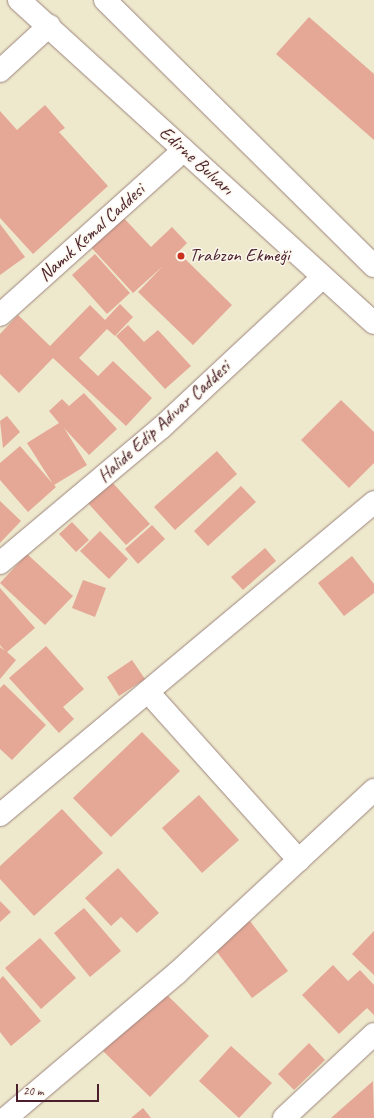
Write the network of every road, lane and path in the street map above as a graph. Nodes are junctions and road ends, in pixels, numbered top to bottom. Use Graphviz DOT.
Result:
graph roads {
  1 [pos="19,0"];
  2 [pos="105,0"];
  3 [pos="49,26"];
  4 [pos="0,71"];
  5 [pos="184,150"];
  6 [pos="374,266"];
  7 [pos="323,277"];
  8 [pos="0,315"];
  9 [pos="374,323"];
  10 [pos="374,502"];
  11 [pos="0,563"];
  12 [pos="148,692"];
  13 [pos="374,790"];
  14 [pos="3,805"];
  15 [pos="298,860"];
  16 [pos="374,1034"];
  17 [pos="6,1118"];
  18 [pos="284,1118"];
  1 -- 3 [label="main road, Edirne Bulvarı"];
  2 -- 6 [label="main road"];
  3 -- 4 [label="main road"];
  3 -- 5 [label="main road, Edirne Bulvarı"];
  5 -- 7 [label="main road, Edirne Bulvarı"];
  5 -- 8 [label="main road, Namık Kemal Caddesi"];
  7 -- 9 [label="main road, Edirne Bulvarı"];
  7 -- 11 [label="main road, Halide Edip Adıvar Caddesi"];
  10 -- 12 [label="main road"];
  12 -- 14 [label="main road"];
  12 -- 15 [label="main road"];
  13 -- 15 [label="main road"];
  15 -- 17 [label="main road"];
  16 -- 18 [label="main road"];
}
